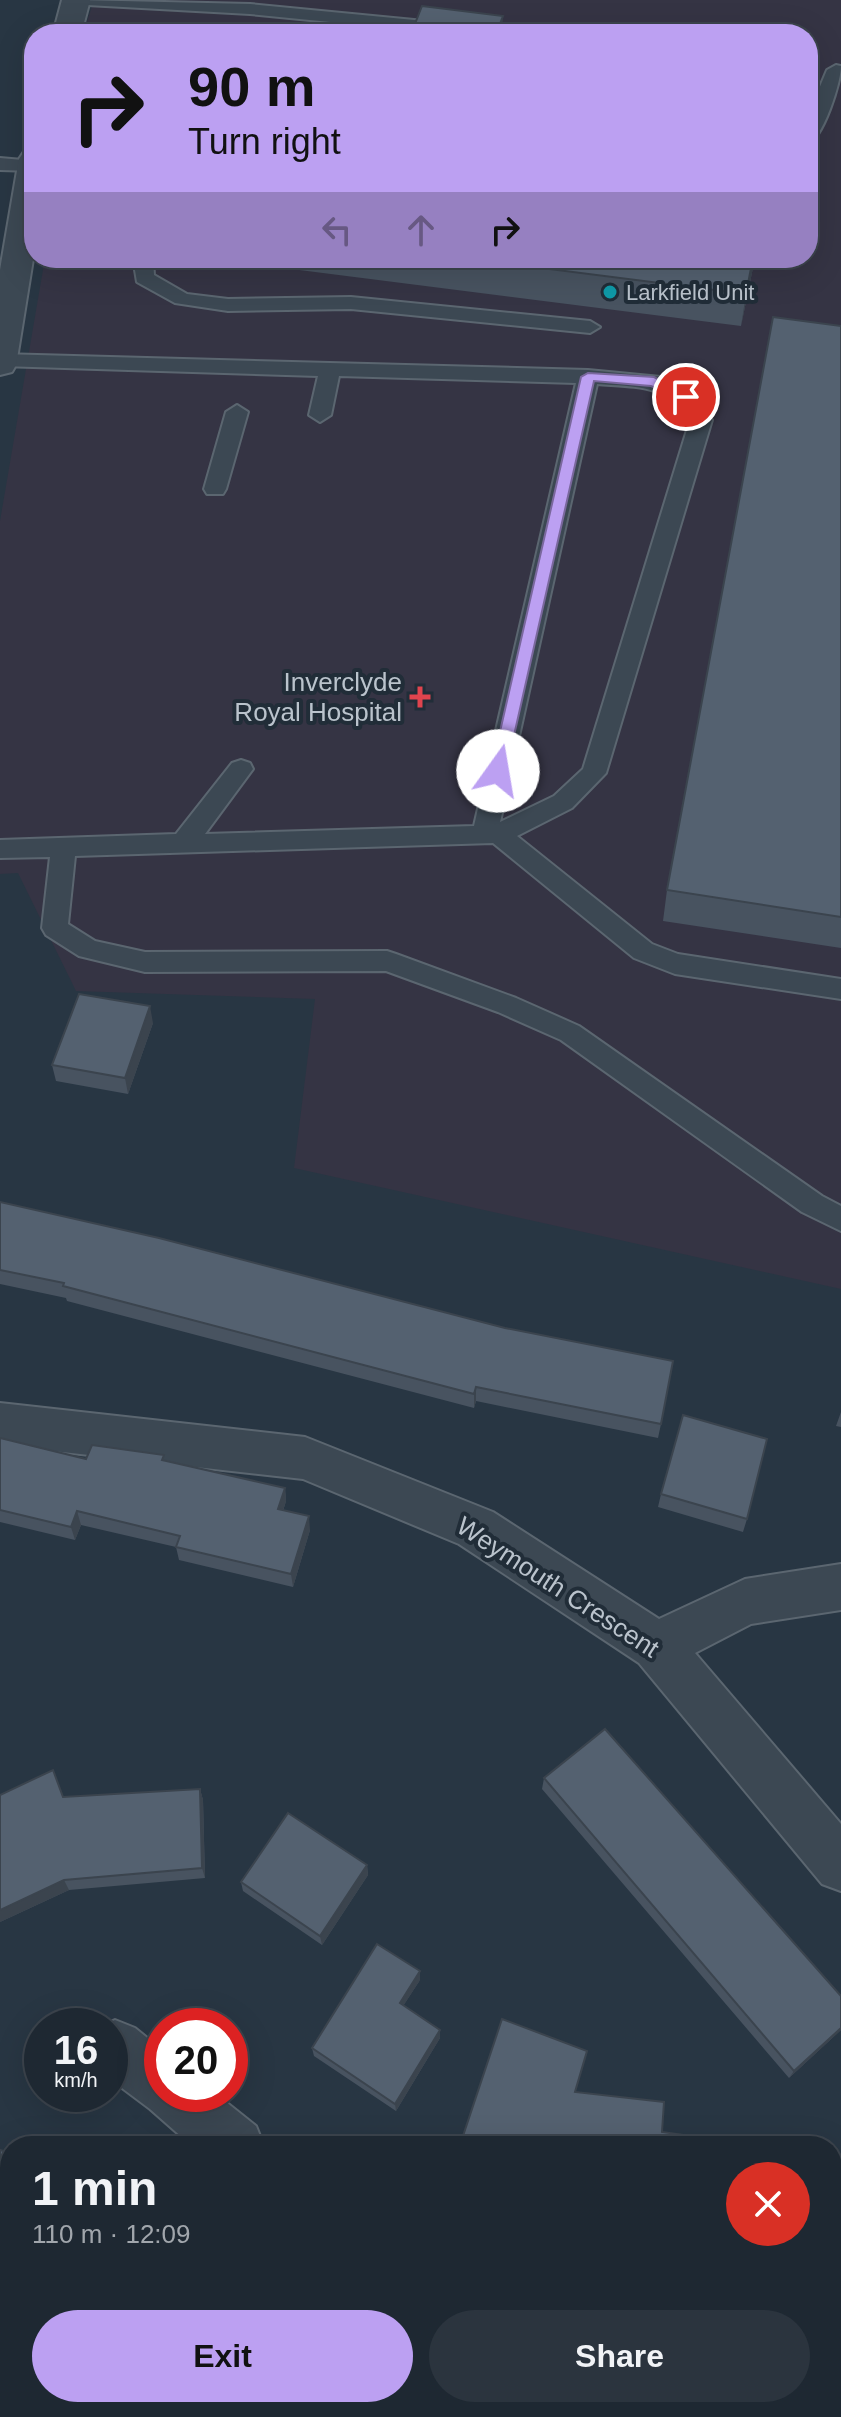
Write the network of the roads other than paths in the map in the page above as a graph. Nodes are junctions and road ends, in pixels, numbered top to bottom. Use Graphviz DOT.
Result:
graph roads {
  1 [pos="76,0"];
  2 [pos="87,0"];
  3 [pos="70,24"];
  4 [pos="370,24"];
  5 [pos="833,70"];
  6 [pos="818,110"];
  7 [pos="24,163"];
  8 [pos="0,164"];
  9 [pos="24,217"];
  10 [pos="144,268"];
  11 [pos="590,327"];
  12 [pos="0,362"];
  13 [pos="330,369"];
  14 [pos="588,377"];
  15 [pos="237,412"];
  16 [pos="320,415"];
  17 [pos="215,489"];
  18 [pos="241,769"];
  19 [pos="491,833"];
  20 [pos="182,845"];
  21 [pos="63,847"];
  22 [pos="0,849"];
  23 [pos="841,989"];
  24 [pos="841,1219"];
  25 [pos="0,1424"];
  26 [pos="841,1587"];
  27 [pos="657,1646"];
  28 [pos="841,1865"];
  29 [pos="128,2059"];
  30 [pos="144,2071"];
  31 [pos="194,2112"];
  32 [pos="224,2136"];
  1 -- 3 [label="street"];
  2 -- 4 [label="lane"];
  5 -- 6 [label="lane"];
  7 -- 8 [label="lane"];
  9 -- 12 [label="street"];
  10 -- 11 [label="lane"];
  12 -- 13 [label="lane"];
  13 -- 14 [label="lane"];
  13 -- 16 [label="lane"];
  14 -- 19 [label="lane"];
  14 -- 19 [label="lane"];
  15 -- 17 [label="lane"];
  18 -- 20 [label="lane"];
  19 -- 20 [label="lane"];
  19 -- 23 [label="lane"];
  20 -- 21 [label="lane"];
  21 -- 22 [label="lane"];
  21 -- 24 [label="lane"];
  25 -- 27 [label="street, Weymouth Crescent"];
  26 -- 27 [label="street"];
  27 -- 28 [label="street, Weymouth Crescent"];
  29 -- 30 [label="street"];
  31 -- 32 [label="street"];
}
